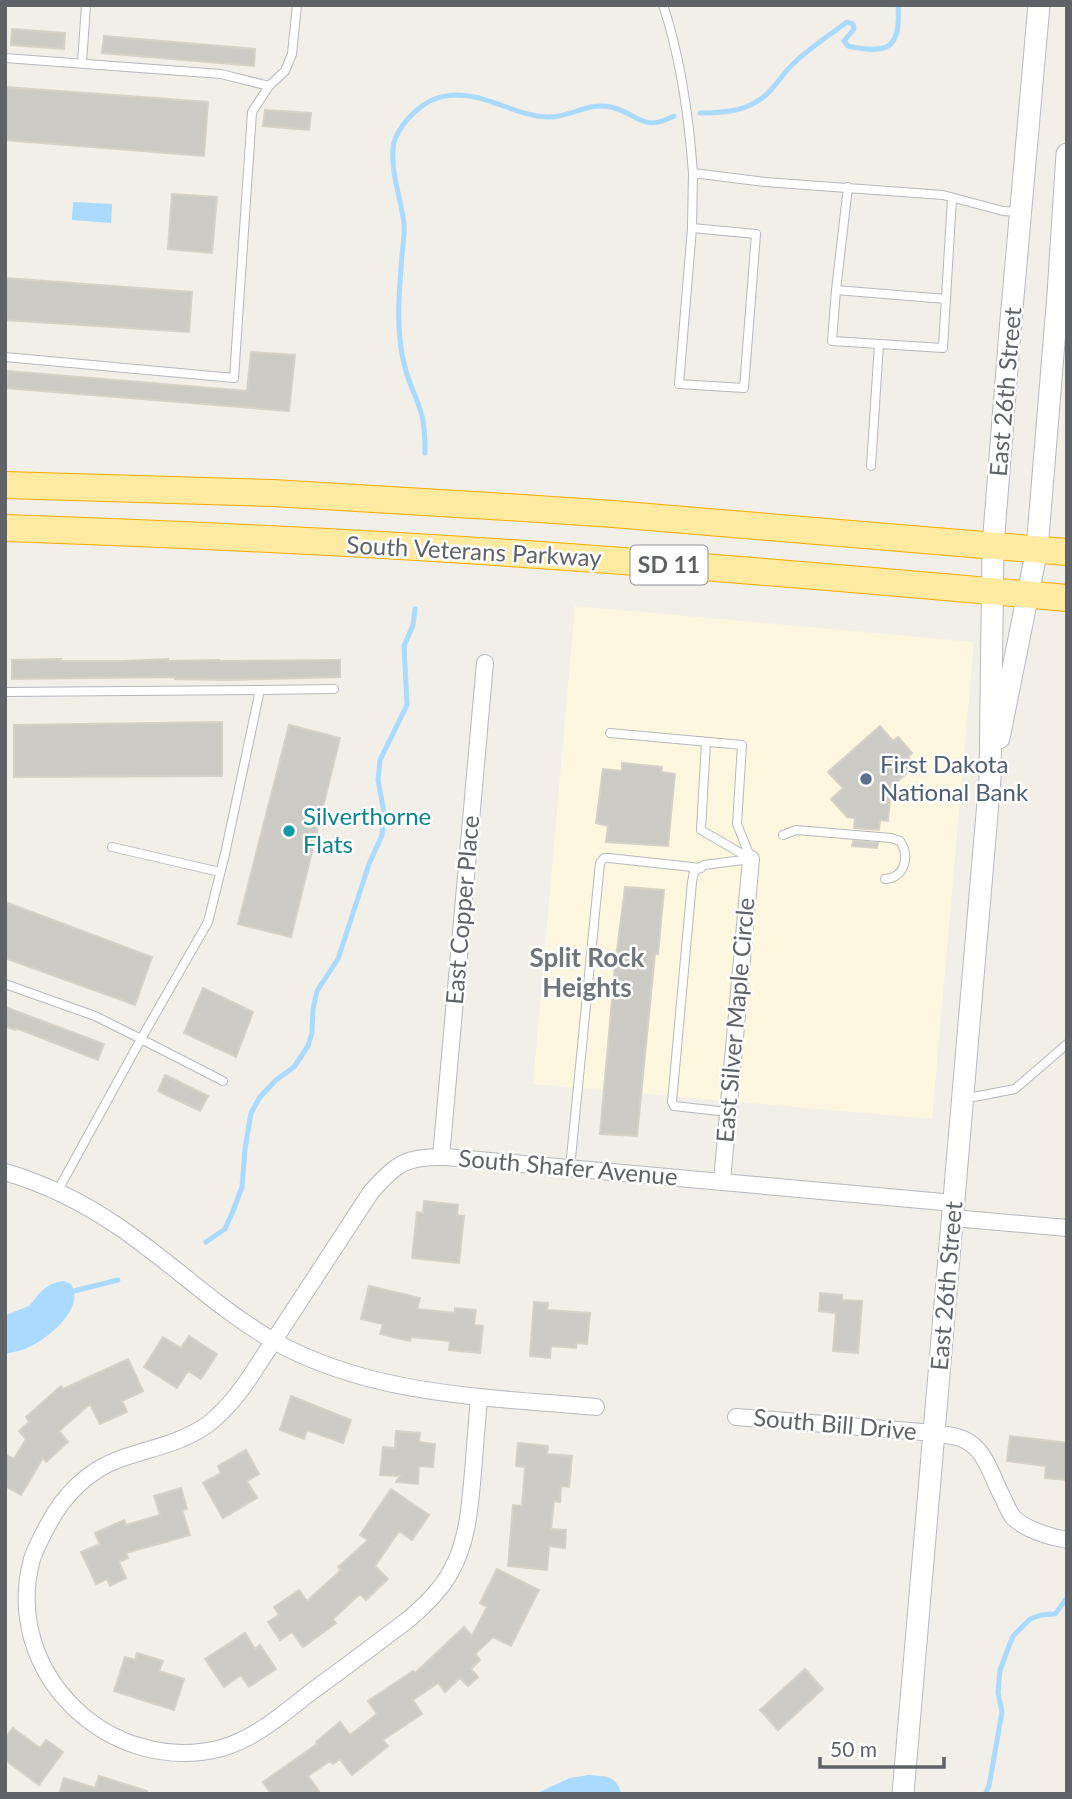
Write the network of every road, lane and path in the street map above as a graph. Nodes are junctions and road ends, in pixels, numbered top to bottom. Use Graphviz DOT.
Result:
graph roads {
  1 [pos="86,5"];
  2 [pos="297,5"];
  3 [pos="663,5"];
  4 [pos="1039,5"];
  5 [pos="5,58"];
  6 [pos="82,64"];
  7 [pos="269,86"];
  8 [pos="1067,154"];
  9 [pos="693,173"];
  10 [pos="848,187"];
  11 [pos="952,198"];
  12 [pos="1021,212"];
  13 [pos="692,228"];
  14 [pos="836,290"];
  15 [pos="946,299"];
  16 [pos="879,344"];
  17 [pos="5,358"];
  18 [pos="871,466"];
  19 [pos="5,485"];
  20 [pos="5,528"];
  21 [pos="993,546"];
  22 [pos="1037,549"];
  23 [pos="1067,552"];
  24 [pos="993,591"];
  25 [pos="1027,594"];
  26 [pos="1067,598"];
  27 [pos="485,663"];
  28 [pos="334,689"];
  29 [pos="260,690"];
  30 [pos="5,692"];
  31 [pos="610,733"];
  32 [pos="706,742"];
  33 [pos="990,779"];
  34 [pos="783,835"];
  35 [pos="112,847"];
  36 [pos="751,859"];
  37 [pos="701,867"];
  38 [pos="220,873"];
  39 [pos="885,878"];
  40 [pos="5,984"];
  41 [pos="141,1039"];
  42 [pos="1067,1044"];
  43 [pos="223,1081"];
  44 [pos="963,1100"];
  45 [pos="728,1112"];
  46 [pos="441,1157"];
  47 [pos="570,1168"];
  48 [pos="5,1172"];
  49 [pos="722,1181"];
  50 [pos="57,1192"];
  51 [pos="954,1210"];
  52 [pos="1067,1228"];
  53 [pos="273,1340"];
  54 [pos="479,1397"];
  55 [pos="596,1407"];
  56 [pos="736,1417"];
  57 [pos="935,1433"];
  58 [pos="1067,1541"];
  59 [pos="903,1794"];
  1 -- 6 [label="lane"];
  2 -- 7 [label="lane"];
  3 -- 9 [label="lane"];
  4 -- 12 [label="main road, East 26th Street"];
  5 -- 6 [label="lane"];
  6 -- 7 [label="lane"];
  7 -- 17 [label="lane"];
  8 -- 22 [label="main road, East 26th Street"];
  9 -- 10 [label="lane"];
  9 -- 13 [label="lane"];
  10 -- 11 [label="lane"];
  10 -- 14 [label="lane"];
  11 -- 12 [label="lane"];
  11 -- 15 [label="lane"];
  12 -- 21 [label="main road, East 26th Street"];
  13 -- 13 [label="lane"];
  14 -- 15 [label="lane"];
  14 -- 16 [label="lane"];
  15 -- 16 [label="lane"];
  16 -- 18 [label="lane"];
  19 -- 21 [label="highway, South Veterans Parkway / SD 11"];
  20 -- 24 [label="highway, South Veterans Parkway / SD 11"];
  21 -- 22 [label="highway, South Veterans Parkway / SD 11"];
  21 -- 24 [label="main road, East 26th Street"];
  22 -- 23 [label="highway, South Veterans Parkway / SD 11"];
  22 -- 25 [label="main road, East 26th Street"];
  24 -- 25 [label="highway, South Veterans Parkway / SD 11"];
  24 -- 33 [label="main road, East 26th Street"];
  25 -- 26 [label="highway, South Veterans Parkway / SD 11"];
  25 -- 33 [label="main road, East 26th Street"];
  27 -- 46 [label="street, East Copper Place"];
  28 -- 29 [label="lane"];
  29 -- 30 [label="lane"];
  29 -- 38 [label="lane"];
  31 -- 32 [label="lane"];
  32 -- 36 [label="lane"];
  32 -- 36 [label="lane"];
  33 -- 44 [label="main road, East 26th Street"];
  34 -- 39 [label="lane"];
  35 -- 38 [label="lane"];
  36 -- 37 [label="lane"];
  36 -- 45 [label="street, East Silver Maple Circle"];
  37 -- 45 [label="lane"];
  37 -- 47 [label="lane"];
  38 -- 41 [label="lane"];
  40 -- 41 [label="lane"];
  41 -- 43 [label="lane"];
  41 -- 50 [label="lane"];
  42 -- 44 [label="lane"];
  44 -- 51 [label="main road, East 26th Street"];
  45 -- 49 [label="street, East Silver Maple Circle"];
  46 -- 47 [label="street, South Shafer Avenue"];
  46 -- 53 [label="street, South Shafer Avenue"];
  47 -- 49 [label="street, South Shafer Avenue"];
  48 -- 50 [label="street"];
  49 -- 51 [label="street, South Shafer Avenue"];
  50 -- 53 [label="street"];
  51 -- 52 [label="street, South Shafer Avenue"];
  51 -- 57 [label="main road, East 26th Street"];
  53 -- 54 [label="street"];
  53 -- 54 [label="street, South Shafer Avenue"];
  54 -- 55 [label="street"];
  56 -- 57 [label="street, South Bill Drive"];
  57 -- 58 [label="street, South Bill Drive"];
  57 -- 59 [label="main road, East 26th Street"];
}
